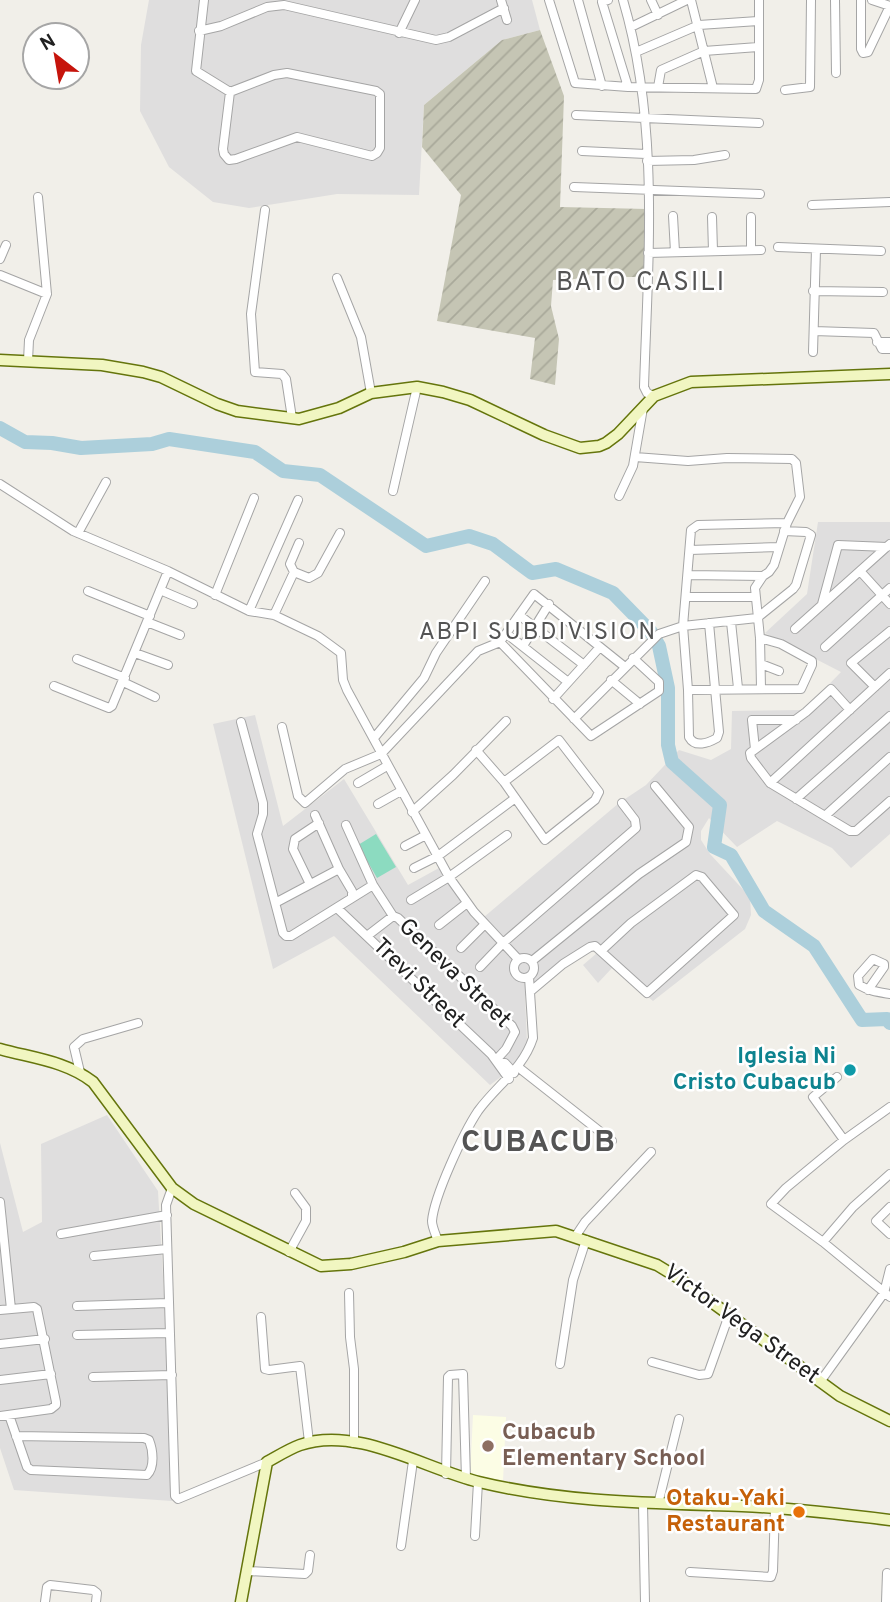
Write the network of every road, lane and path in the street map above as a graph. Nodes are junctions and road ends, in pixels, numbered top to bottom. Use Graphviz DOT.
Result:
graph roads {
  1 [pos="204,0"];
  2 [pos="415,0"];
  3 [pos="550,0"];
  4 [pos="578,0"];
  5 [pos="608,0"];
  6 [pos="623,0"];
  7 [pos="652,0"];
  8 [pos="689,0"];
  9 [pos="758,0"];
  10 [pos="811,0"];
  11 [pos="835,0"];
  12 [pos="861,0"];
  13 [pos="872,0"];
  14 [pos="502,4"];
  15 [pos="890,6"];
  16 [pos="657,15"];
  17 [pos="507,20"];
  18 [pos="758,21"];
  19 [pos="699,25"];
  20 [pos="631,27"];
  21 [pos="199,31"];
  22 [pos="399,33"];
  23 [pos="758,47"];
  24 [pos="704,51"];
  25 [pos="636,52"];
  26 [pos="836,74"];
  27 [pos="602,86"];
  28 [pos="628,87"];
  29 [pos="640,87"];
  30 [pos="658,87"];
  31 [pos="713,88"];
  32 [pos="785,90"];
  33 [pos="230,92"];
  34 [pos="576,115"];
  35 [pos="644,118"];
  36 [pos="759,123"];
  37 [pos="582,151"];
  38 [pos="725,155"];
  39 [pos="646,158"];
  40 [pos="574,187"];
  41 [pos="650,189"];
  42 [pos="761,194"];
  43 [pos="38,197"];
  44 [pos="890,202"];
  45 [pos="812,205"];
  46 [pos="265,211"];
  47 [pos="673,216"];
  48 [pos="712,217"];
  49 [pos="751,217"];
  50 [pos="6,245"];
  51 [pos="778,247"];
  52 [pos="816,249"];
  53 [pos="751,250"];
  54 [pos="761,250"];
  55 [pos="713,251"];
  56 [pos="881,251"];
  57 [pos="675,252"];
  58 [pos="648,253"];
  59 [pos="0,259"];
  60 [pos="0,275"];
  61 [pos="337,278"];
  62 [pos="813,291"];
  63 [pos="883,292"];
  64 [pos="47,293"];
  65 [pos="814,331"];
  66 [pos="877,342"];
  67 [pos="890,342"];
  68 [pos="890,349"];
  69 [pos="813,352"];
  70 [pos="0,360"];
  71 [pos="28,361"];
  72 [pos="890,374"];
  73 [pos="417,387"];
  74 [pos="371,393"];
  75 [pos="653,396"];
  76 [pos="643,408"];
  77 [pos="292,418"];
  78 [pos="635,457"];
  79 [pos="106,482"];
  80 [pos="0,484"];
  81 [pos="393,491"];
  82 [pos="619,496"];
  83 [pos="254,498"];
  84 [pos="298,500"];
  85 [pos="785,527"];
  86 [pos="78,533"];
  87 [pos="340,533"];
  88 [pos="299,543"];
  89 [pos="889,545"];
  90 [pos="779,547"];
  91 [pos="690,550"];
  92 [pos="860,571"];
  93 [pos="168,572"];
  94 [pos="294,572"];
  95 [pos="688,575"];
  96 [pos="762,576"];
  97 [pos="485,581"];
  98 [pos="890,588"];
  99 [pos="160,590"];
  100 [pos="88,591"];
  101 [pos="215,595"];
  102 [pos="686,597"];
  103 [pos="755,597"];
  104 [pos="882,597"];
  105 [pos="193,604"];
  106 [pos="549,604"];
  107 [pos="822,604"];
  108 [pos="890,604"];
  109 [pos="249,611"];
  110 [pos="274,615"];
  111 [pos="519,615"];
  112 [pos="757,618"];
  113 [pos="148,619"];
  114 [pos="732,622"];
  115 [pos="709,624"];
  116 [pos="534,626"];
  117 [pos="683,626"];
  118 [pos="795,629"];
  119 [pos="890,631"];
  120 [pos="507,634"];
  121 [pos="180,635"];
  122 [pos="760,638"];
  123 [pos="500,642"];
  124 [pos="523,646"];
  125 [pos="600,647"];
  126 [pos="825,647"];
  127 [pos="135,653"];
  128 [pos="633,658"];
  129 [pos="77,659"];
  130 [pos="761,664"];
  131 [pos="168,665"];
  132 [pos="584,665"];
  133 [pos="625,667"];
  134 [pos="779,671"];
  135 [pos="890,673"];
  136 [pos="124,680"];
  137 [pos="611,680"];
  138 [pos="568,682"];
  139 [pos="54,687"];
  140 [pos="875,687"];
  141 [pos="738,688"];
  142 [pos="761,688"];
  143 [pos="716,689"];
  144 [pos="688,690"];
  145 [pos="155,697"];
  146 [pos="553,699"];
  147 [pos="640,705"];
  148 [pos="850,710"];
  149 [pos="890,716"];
  150 [pos="574,719"];
  151 [pos="796,720"];
  152 [pos="506,721"];
  153 [pos="241,722"];
  154 [pos="282,727"];
  155 [pos="374,738"];
  156 [pos="755,749"];
  157 [pos="476,750"];
  158 [pos="381,754"];
  159 [pos="890,757"];
  160 [pos="387,766"];
  161 [pos="504,782"];
  162 [pos="358,783"];
  163 [pos="769,783"];
  164 [pos="655,786"];
  165 [pos="401,791"];
  166 [pos="514,799"];
  167 [pos="796,799"];
  168 [pos="890,801"];
  169 [pos="622,803"];
  170 [pos="378,804"];
  171 [pos="412,812"];
  172 [pos="826,815"];
  173 [pos="346,825"];
  174 [pos="425,835"];
  175 [pos="507,835"];
  176 [pos="405,846"];
  177 [pos="438,856"];
  178 [pos="414,868"];
  179 [pos="339,869"];
  180 [pos="449,877"];
  181 [pos="310,884"];
  182 [pos="373,885"];
  183 [pos="352,898"];
  184 [pos="411,900"];
  185 [pos="277,902"];
  186 [pos="467,903"];
  187 [pos="337,908"];
  188 [pos="393,916"];
  189 [pos="485,924"];
  190 [pos="439,925"];
  191 [pos="367,936"];
  192 [pos="503,943"];
  193 [pos="461,948"];
  194 [pos="602,950"];
  195 [pos="518,959"];
  196 [pos="532,961"];
  197 [pos="480,967"];
  198 [pos="529,977"];
  199 [pos="868,990"];
  200 [pos="531,991"];
  201 [pos="890,994"];
  202 [pos="138,1023"];
  203 [pos="0,1049"];
  204 [pos="497,1061"];
  205 [pos="80,1072"];
  206 [pos="513,1073"];
  207 [pos="837,1077"];
  208 [pos="890,1107"];
  209 [pos="844,1140"];
  210 [pos="612,1142"];
  211 [pos="651,1152"];
  212 [pos="890,1174"];
  213 [pos="172,1188"];
  214 [pos="295,1193"];
  215 [pos="0,1205"];
  216 [pos="890,1207"];
  217 [pos="166,1215"];
  218 [pos="61,1234"];
  219 [pos="890,1234"];
  220 [pos="580,1239"];
  221 [pos="3,1240"];
  222 [pos="438,1241"];
  223 [pos="823,1242"];
  224 [pos="167,1249"];
  225 [pos="289,1252"];
  226 [pos="94,1256"];
  227 [pos="890,1269"];
  228 [pos="3,1274"];
  229 [pos="349,1293"];
  230 [pos="887,1295"];
  231 [pos="168,1303"];
  232 [pos="76,1306"];
  233 [pos="11,1309"];
  234 [pos="0,1310"];
  235 [pos="729,1315"];
  236 [pos="261,1317"];
  237 [pos="168,1333"];
  238 [pos="78,1335"];
  239 [pos="44,1339"];
  240 [pos="0,1344"];
  241 [pos="652,1362"];
  242 [pos="561,1364"];
  243 [pos="51,1374"];
  244 [pos="172,1375"];
  245 [pos="93,1377"];
  246 [pos="0,1380"];
  247 [pos="820,1382"];
  248 [pos="5,1415"];
  249 [pos="679,1419"];
  250 [pos="890,1420"];
  251 [pos="16,1436"];
  252 [pos="309,1442"];
  253 [pos="354,1443"];
  254 [pos="413,1461"];
  255 [pos="267,1462"];
  256 [pos="446,1474"];
  257 [pos="466,1479"];
  258 [pos="478,1482"];
  259 [pos="643,1504"];
  260 [pos="659,1504"];
  261 [pos="775,1508"];
  262 [pos="890,1520"];
  263 [pos="475,1536"];
  264 [pos="401,1546"];
  265 [pos="310,1555"];
  266 [pos="247,1571"];
  267 [pos="690,1572"];
  268 [pos="887,1573"];
  269 [pos="887,1596"];
  270 [pos="45,1602"];
  271 [pos="96,1602"];
  272 [pos="241,1602"];
  273 [pos="645,1602"];
  1 -- 21 [label="street"];
  2 -- 22 [label="street"];
  3 -- 27 [label="street"];
  4 -- 27 [label="street"];
  5 -- 28 [label="street"];
  6 -- 20 [label="street"];
  7 -- 16 [label="street"];
  8 -- 16 [label="street"];
  8 -- 19 [label="street"];
  9 -- 18 [label="street"];
  10 -- 32 [label="street"];
  11 -- 26 [label="street"];
  12 -- 15 [label="street"];
  13 -- 15 [label="street"];
  14 -- 17 [label="street"];
  14 -- 22 [label="street"];
  16 -- 20 [label="street"];
  18 -- 19 [label="street"];
  18 -- 23 [label="street"];
  19 -- 24 [label="street"];
  19 -- 25 [label="street"];
  20 -- 25 [label="street"];
  21 -- 22 [label="street"];
  21 -- 33 [label="street"];
  23 -- 24 [label="street"];
  23 -- 31 [label="street"];
  24 -- 30 [label="street"];
  24 -- 31 [label="street"];
  25 -- 29 [label="street"];
  27 -- 28 [label="street"];
  28 -- 29 [label="street"];
  29 -- 30 [label="street"];
  29 -- 35 [label="street"];
  30 -- 31 [label="street"];
  33 -- 33 [label="street"];
  34 -- 35 [label="street"];
  35 -- 36 [label="street"];
  35 -- 39 [label="street"];
  37 -- 39 [label="street"];
  38 -- 39 [label="street"];
  39 -- 41 [label="street"];
  40 -- 41 [label="street"];
  41 -- 42 [label="street"];
  41 -- 58 [label="street"];
  43 -- 64 [label="street"];
  44 -- 45 [label="street"];
  46 -- 77 [label="street"];
  47 -- 57 [label="street"];
  48 -- 55 [label="street"];
  49 -- 53 [label="street"];
  50 -- 59 [label="street"];
  51 -- 52 [label="street"];
  52 -- 56 [label="street"];
  52 -- 62 [label="street"];
  53 -- 54 [label="street"];
  53 -- 55 [label="street"];
  55 -- 57 [label="street"];
  57 -- 58 [label="street"];
  58 -- 75 [label="street"];
  60 -- 64 [label="street"];
  61 -- 74 [label="street"];
  62 -- 63 [label="street"];
  62 -- 65 [label="street"];
  64 -- 71 [label="street"];
  65 -- 66 [label="street"];
  65 -- 69 [label="street"];
  66 -- 67 [label="street"];
  66 -- 68 [label="street"];
  70 -- 71 [label="street"];
  71 -- 77 [label="street"];
  72 -- 75 [label="street"];
  73 -- 74 [label="street"];
  73 -- 76 [label="street"];
  73 -- 81 [label="street"];
  74 -- 77 [label="street"];
  75 -- 76 [label="street"];
  76 -- 78 [label="street"];
  78 -- 82 [label="street"];
  78 -- 85 [label="street"];
  79 -- 86 [label="street"];
  80 -- 86 [label="street"];
  83 -- 101 [label="street"];
  84 -- 109 [label="street"];
  85 -- 90 [label="street"];
  85 -- 91 [label="street"];
  85 -- 112 [label="street"];
  86 -- 93 [label="street"];
  87 -- 94 [label="street"];
  88 -- 94 [label="street"];
  89 -- 92 [label="street"];
  89 -- 107 [label="street"];
  90 -- 91 [label="street"];
  90 -- 96 [label="street"];
  91 -- 95 [label="street"];
  92 -- 104 [label="street"];
  92 -- 107 [label="street"];
  93 -- 99 [label="street"];
  93 -- 101 [label="street"];
  94 -- 110 [label="street"];
  95 -- 96 [label="street"];
  95 -- 102 [label="street"];
  96 -- 103 [label="street"];
  97 -- 155 [label="street"];
  98 -- 104 [label="street"];
  99 -- 105 [label="street"];
  99 -- 113 [label="street"];
  100 -- 113 [label="street"];
  101 -- 109 [label="street"];
  102 -- 103 [label="street"];
  102 -- 117 [label="street"];
  103 -- 112 [label="street"];
  104 -- 108 [label="street"];
  104 -- 126 [label="street"];
  106 -- 111 [label="street"];
  106 -- 116 [label="street"];
  106 -- 125 [label="street"];
  107 -- 118 [label="street"];
  109 -- 110 [label="street"];
  110 -- 155 [label="street"];
  111 -- 116 [label="street"];
  111 -- 120 [label="street"];
  112 -- 114 [label="street"];
  112 -- 122 [label="street"];
  113 -- 121 [label="street"];
  113 -- 127 [label="street"];
  114 -- 115 [label="street"];
  114 -- 141 [label="street"];
  115 -- 117 [label="street"];
  115 -- 143 [label="street"];
  116 -- 124 [label="street"];
  116 -- 132 [label="street"];
  117 -- 128 [label="street"];
  117 -- 144 [label="street"];
  119 -- 140 [label="street"];
  120 -- 123 [label="street"];
  120 -- 124 [label="street"];
  122 -- 130 [label="street"];
  122 -- 142 [label="street"];
  123 -- 146 [label="street"];
  123 -- 158 [label="street"];
  124 -- 138 [label="street"];
  125 -- 132 [label="street"];
  125 -- 133 [label="street"];
  127 -- 131 [label="street"];
  127 -- 136 [label="street"];
  128 -- 133 [label="street"];
  128 -- 147 [label="street"];
  129 -- 136 [label="street"];
  130 -- 134 [label="street"];
  130 -- 142 [label="street"];
  132 -- 138 [label="street"];
  133 -- 137 [label="street"];
  135 -- 140 [label="street"];
  136 -- 139 [label="street"];
  136 -- 145 [label="street"];
  137 -- 147 [label="street"];
  137 -- 150 [label="street"];
  138 -- 146 [label="street"];
  140 -- 148 [label="street"];
  141 -- 142 [label="street"];
  141 -- 143 [label="street"];
  143 -- 144 [label="street"];
  143 -- 144 [label="street"];
  146 -- 150 [label="street"];
  147 -- 150 [label="street"];
  148 -- 151 [label="street"];
  148 -- 163 [label="street"];
  149 -- 167 [label="street"];
  151 -- 156 [label="street"];
  151 -- 156 [label="street"];
  152 -- 157 [label="street"];
  153 -- 185 [label="street"];
  154 -- 158 [label="street"];
  155 -- 158 [label="street"];
  156 -- 163 [label="street"];
  157 -- 161 [label="street"];
  157 -- 171 [label="street"];
  158 -- 160 [label="street"];
  159 -- 172 [label="street"];
  160 -- 162 [label="street"];
  160 -- 165 [label="street"];
  161 -- 166 [label="street"];
  161 -- 166 [label="street"];
  163 -- 167 [label="street"];
  164 -- 196 [label="street"];
  165 -- 170 [label="street"];
  165 -- 171 [label="street"];
  166 -- 177 [label="street"];
  167 -- 172 [label="street"];
  168 -- 172 [label="street"];
  169 -- 192 [label="street"];
  171 -- 174 [label="street"];
  173 -- 182 [label="street"];
  174 -- 176 [label="street"];
  174 -- 177 [label="street"];
  175 -- 180 [label="street"];
  177 -- 178 [label="street"];
  177 -- 180 [label="street"];
  179 -- 181 [label="street"];
  179 -- 181 [label="street"];
  179 -- 183 [label="street"];
  180 -- 184 [label="street"];
  180 -- 186 [label="street"];
  181 -- 185 [label="street"];
  182 -- 183 [label="street"];
  182 -- 188 [label="street"];
  183 -- 187 [label="street"];
  185 -- 187 [label="street"];
  186 -- 189 [label="street"];
  186 -- 190 [label="street"];
  187 -- 191 [label="street, Trevi Street"];
  188 -- 191 [label="street, Geneva Street"];
  188 -- 204 [label="street, Geneva Street"];
  189 -- 192 [label="street"];
  189 -- 193 [label="street"];
  191 -- 204 [label="street, Trevi Street"];
  192 -- 195 [label="street"];
  192 -- 197 [label="street"];
  194 -- 194 [label="street"];
  194 -- 200 [label="street"];
  195 -- 196 [label="street"];
  195 -- 198 [label="street"];
  196 -- 198 [label="street"];
  198 -- 200 [label="street"];
  199 -- 201 [label="street"];
  200 -- 206 [label="street"];
  202 -- 205 [label="street"];
  203 -- 205 [label="street, Victor Vega Street"];
  204 -- 206 [label="street, Trevi Street"];
  205 -- 213 [label="street, Victor Vega Street"];
  206 -- 210 [label="street, Trevi Street"];
  206 -- 222 [label="street"];
  207 -- 209 [label="street"];
  208 -- 209 [label="street"];
  209 -- 223 [label="street"];
  211 -- 220 [label="street"];
  212 -- 223 [label="street"];
  213 -- 217 [label="street"];
  213 -- 225 [label="street, Victor Vega Street"];
  214 -- 225 [label="street"];
  215 -- 221 [label="street"];
  216 -- 219 [label="street"];
  217 -- 218 [label="street"];
  217 -- 224 [label="street"];
  220 -- 222 [label="street, Victor Vega Street"];
  220 -- 235 [label="street, Victor Vega Street"];
  220 -- 242 [label="street"];
  221 -- 228 [label="street"];
  222 -- 225 [label="street, Victor Vega Street"];
  223 -- 230 [label="street"];
  224 -- 226 [label="street"];
  224 -- 231 [label="street"];
  227 -- 230 [label="street"];
  228 -- 233 [label="street"];
  229 -- 253 [label="street"];
  230 -- 247 [label="street"];
  231 -- 232 [label="street"];
  231 -- 237 [label="street"];
  233 -- 234 [label="street"];
  233 -- 239 [label="street"];
  235 -- 241 [label="street"];
  235 -- 247 [label="street, Victor Vega Street"];
  236 -- 252 [label="street"];
  237 -- 238 [label="street"];
  237 -- 244 [label="street"];
  239 -- 240 [label="street"];
  239 -- 243 [label="street"];
  243 -- 246 [label="street"];
  243 -- 248 [label="street"];
  244 -- 245 [label="street"];
  244 -- 255 [label="street"];
  247 -- 250 [label="street, Victor Vega Street"];
  248 -- 251 [label="street"];
  249 -- 260 [label="street"];
  251 -- 251 [label="street"];
  252 -- 253 [label="street"];
  252 -- 255 [label="street"];
  253 -- 254 [label="street"];
  254 -- 256 [label="street"];
  254 -- 264 [label="street"];
  255 -- 266 [label="street"];
  256 -- 257 [label="street"];
  256 -- 257 [label="street"];
  257 -- 258 [label="street"];
  258 -- 259 [label="street"];
  258 -- 263 [label="street"];
  259 -- 260 [label="street"];
  259 -- 273 [label="street"];
  260 -- 261 [label="street"];
  261 -- 262 [label="street"];
  261 -- 267 [label="street"];
  265 -- 266 [label="street"];
  266 -- 272 [label="street"];
  268 -- 269 [label="street"];
  270 -- 271 [label="street"];
}
